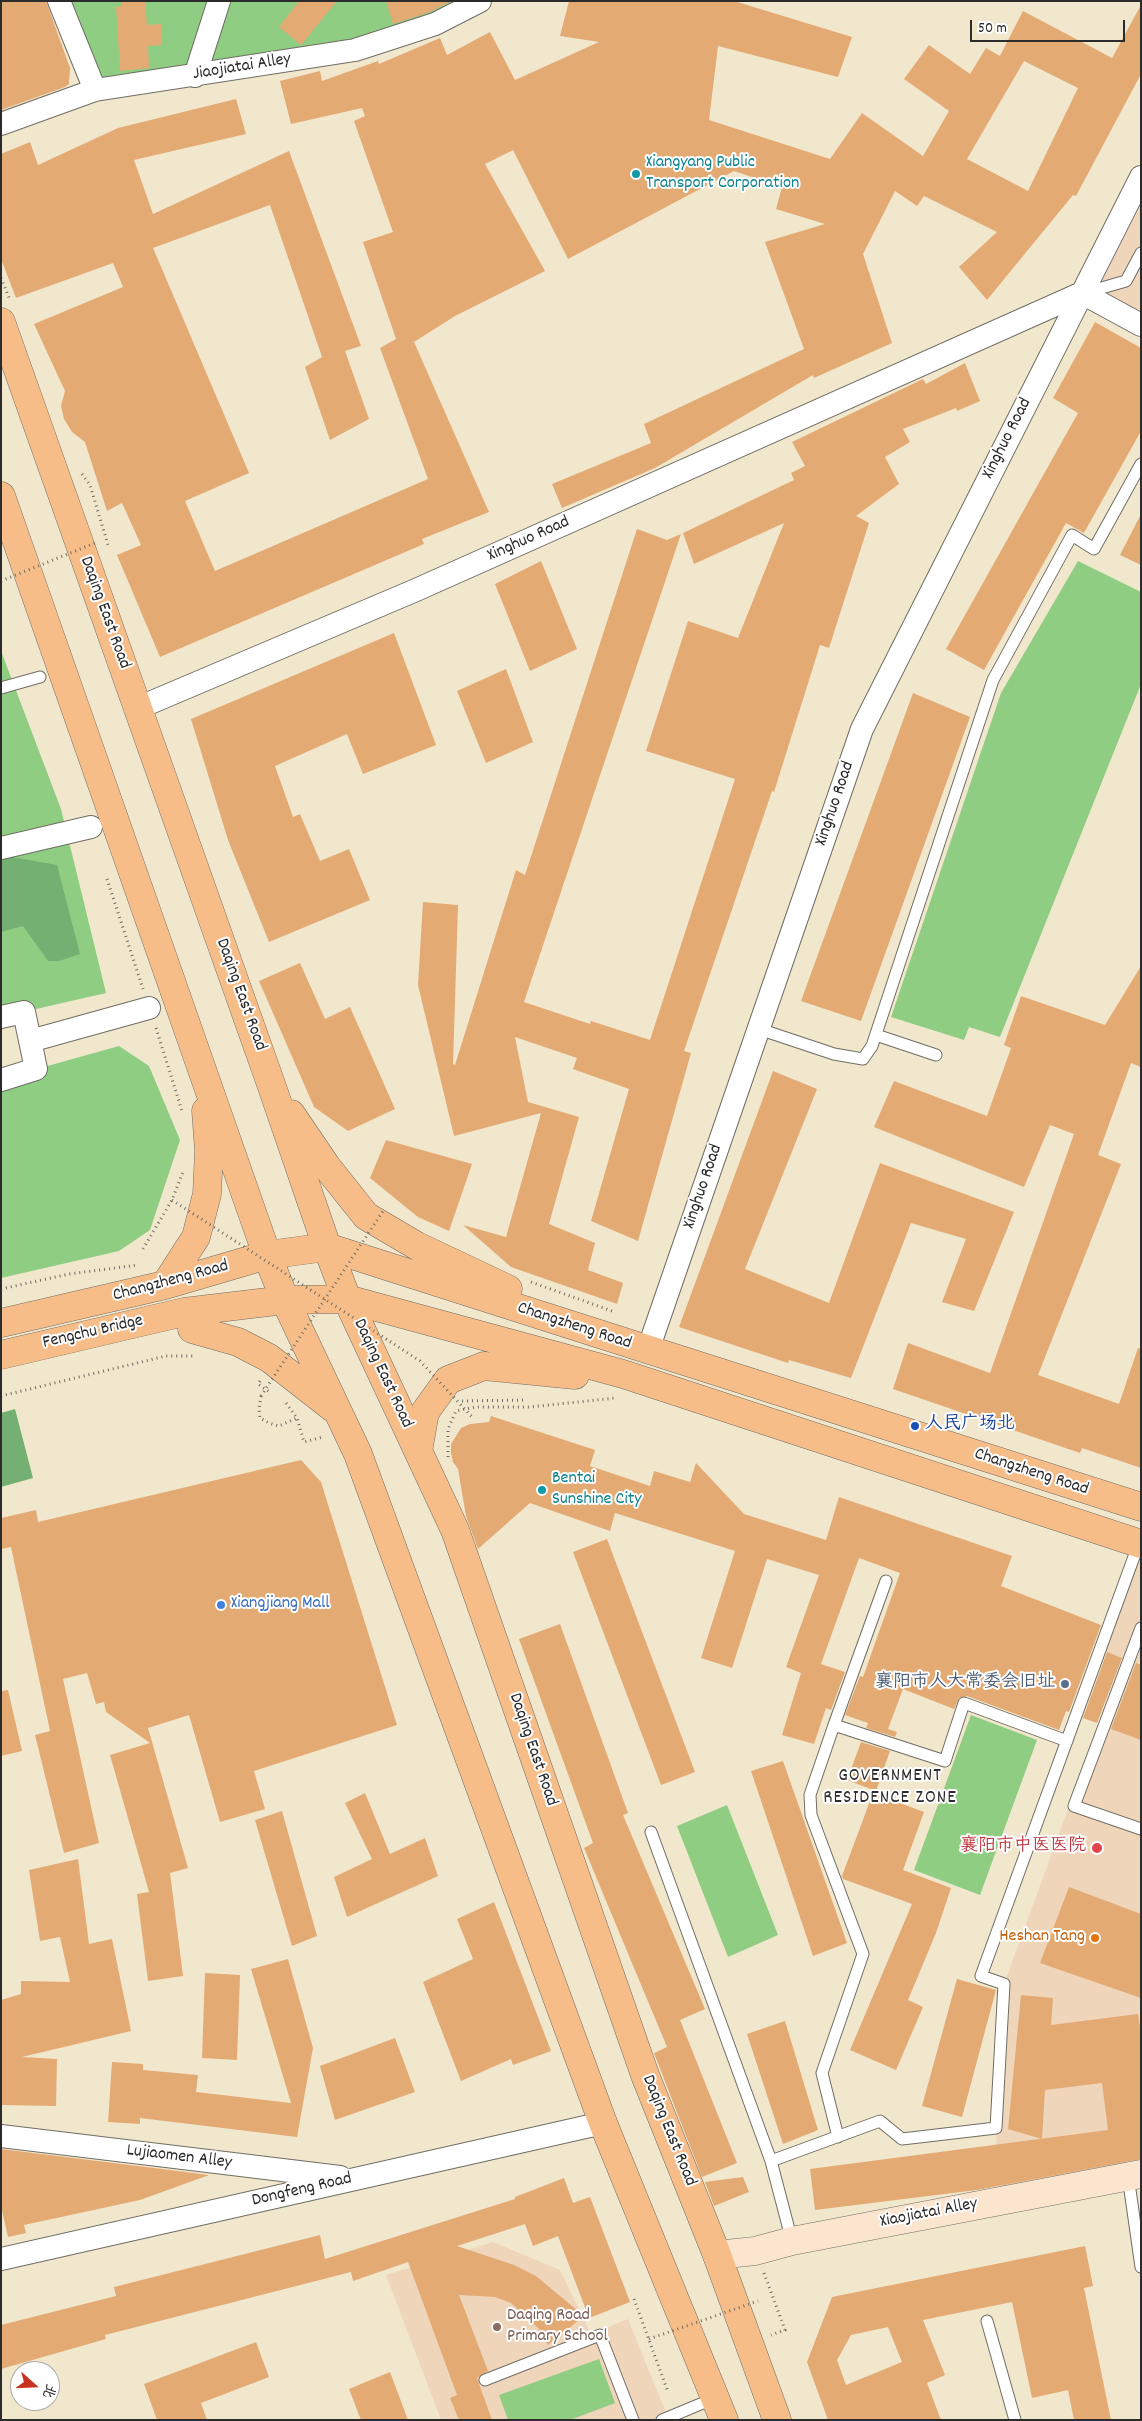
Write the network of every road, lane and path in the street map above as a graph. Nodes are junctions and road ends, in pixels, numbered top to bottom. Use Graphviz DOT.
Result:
graph roads {
  1 [pos="60,1"];
  2 [pos="219,1"];
  3 [pos="480,1"];
  4 [pos="195,76"];
  5 [pos="95,90"];
  6 [pos="1,124"];
  7 [pos="1141,177"];
  8 [pos="1141,253"];
  9 [pos="1082,293"];
  10 [pos="1,322"];
  11 [pos="1141,325"];
  12 [pos="1141,464"];
  13 [pos="80,471"];
  14 [pos="1,496"];
  15 [pos="95,543"];
  16 [pos="109,549"];
  17 [pos="4,577"];
  18 [pos="1,581"];
  19 [pos="8,586"];
  20 [pos="40,677"];
  21 [pos="1,688"];
  22 [pos="138,708"];
  23 [pos="91,827"];
  24 [pos="1,848"];
  25 [pos="106,873"];
  26 [pos="149,1008"];
  27 [pos="1,1017"];
  28 [pos="759,1029"];
  29 [pos="876,1034"];
  30 [pos="30,1041"];
  31 [pos="936,1055"];
  32 [pos="201,1068"];
  33 [pos="1,1080"];
  34 [pos="271,1084"];
  35 [pos="182,1114"];
  36 [pos="186,1164"];
  37 [pos="172,1200"];
  38 [pos="186,1200"];
  39 [pos="374,1208"];
  40 [pos="183,1209"];
  41 [pos="327,1247"];
  42 [pos="143,1249"];
  43 [pos="267,1255"];
  44 [pos="146,1264"];
  45 [pos="165,1285"];
  46 [pos="1,1289"];
  47 [pos="336,1300"];
  48 [pos="272,1301"];
  49 [pos="188,1320"];
  50 [pos="5,1323"];
  51 [pos="651,1341"];
  52 [pos="1,1355"];
  53 [pos="203,1356"];
  54 [pos="1,1372"];
  55 [pos="263,1376"];
  56 [pos="746,1382"];
  57 [pos="278,1384"];
  58 [pos="622,1386"];
  59 [pos="1,1396"];
  60 [pos="527,1400"];
  61 [pos="458,1401"];
  62 [pos="338,1411"];
  63 [pos="474,1419"];
  64 [pos="315,1441"];
  65 [pos="418,1451"];
  66 [pos="449,1463"];
  67 [pos="1141,1507"];
  68 [pos="1140,1544"];
  69 [pos="886,1581"];
  70 [pos="1141,1628"];
  71 [pos="834,1725"];
  72 [pos="1067,1741"];
  73 [pos="1141,1829"];
  74 [pos="651,1832"];
  75 [pos="603,2123"];
  76 [pos="1,2136"];
  77 [pos="838,2136"];
  78 [pos="771,2161"];
  79 [pos="1134,2175"];
  80 [pos="356,2179"];
  81 [pos="792,2241"];
  82 [pos="756,2251"];
  83 [pos="717,2255"];
  84 [pos="1,2259"];
  85 [pos="1141,2267"];
  86 [pos="634,2299"];
  87 [pos="761,2309"];
  88 [pos="987,2320"];
  89 [pos="767,2326"];
  90 [pos="648,2339"];
  91 [pos="486,2380"];
  92 [pos="668,2392"];
  93 [pos="720,2409"];
  94 [pos="633,2420"];
  95 [pos="662,2420"];
  96 [pos="777,2420"];
  97 [pos="1015,2420"];
  1 -- 5 [label="street"];
  2 -- 4 [label="street"];
  3 -- 4 [label="street, Jiaojiatai Alley"];
  4 -- 5 [label="street, Jiaojiatai Alley"];
  5 -- 6 [label="street, Jiaojiatai Alley"];
  7 -- 9 [label="street, Xinghuo Road"];
  8 -- 9 [label="lane"];
  9 -- 11 [label="street"];
  9 -- 22 [label="street, Xinghuo Road"];
  9 -- 28 [label="street, Xinghuo Road"];
  10 -- 22 [label="main road, Daqing East Road"];
  12 -- 29 [label="lane"];
  13 -- 16 [label="path"];
  14 -- 32 [label="main road"];
  15 -- 18 [label="path, bridge"];
  17 -- 19 [label="path"];
  20 -- 21 [label="lane"];
  22 -- 34 [label="main road, Daqing East Road"];
  23 -- 24 [label="street"];
  25 -- 26 [label="path"];
  26 -- 30 [label="street"];
  26 -- 35 [label="path"];
  27 -- 30 [label="street"];
  28 -- 29 [label="lane"];
  28 -- 51 [label="street, Xinghuo Road"];
  29 -- 31 [label="lane"];
  30 -- 33 [label="street"];
  32 -- 43 [label="main road"];
  32 -- 45 [label="main road"];
  34 -- 41 [label="main road, Daqing East Road"];
  34 -- 51 [label="main road"];
  36 -- 37 [label="path"];
  37 -- 42 [label="path"];
  37 -- 47 [label="path, bridge"];
  38 -- 40 [label="path"];
  39 -- 47 [label="path, bridge"];
  41 -- 43 [label="main road, Changzheng Road"];
  41 -- 47 [label="main road, Daqing East Road"];
  41 -- 56 [label="main road, Changzheng Road"];
  43 -- 45 [label="main road, Changzheng Road"];
  43 -- 48 [label="main road"];
  44 -- 46 [label="path"];
  45 -- 50 [label="main road, Changzheng Road"];
  47 -- 48 [label="main road, Changzheng Road"];
  47 -- 58 [label="main road, Changzheng Road"];
  47 -- 61 [label="path, bridge"];
  47 -- 64 [label="path, bridge"];
  47 -- 65 [label="main road, Daqing East Road"];
  48 -- 49 [label="main road, Changzheng Road"];
  48 -- 62 [label="main road"];
  49 -- 52 [label="main road, Fengchu Bridge"];
  49 -- 54 [label="main road, Changzheng Road"];
  49 -- 62 [label="main road"];
  51 -- 56 [label="main road"];
  53 -- 59 [label="path"];
  55 -- 57 [label="path"];
  56 -- 67 [label="main road, Changzheng Road"];
  58 -- 65 [label="main road"];
  58 -- 66 [label="path"];
  58 -- 68 [label="main road, Changzheng Road"];
  60 -- 61 [label="path"];
  61 -- 63 [label="path, bridge"];
  62 -- 75 [label="main road"];
  65 -- 83 [label="main road, Daqing East Road"];
  68 -- 72 [label="lane"];
  69 -- 71 [label="lane"];
  70 -- 73 [label="lane"];
  71 -- 72 [label="lane"];
  71 -- 77 [label="lane"];
  72 -- 77 [label="lane"];
  74 -- 78 [label="lane"];
  75 -- 80 [label="street, Dongfeng Road"];
  75 -- 93 [label="main road"];
  76 -- 80 [label="street, Lujiaomen Alley"];
  77 -- 78 [label="lane"];
  78 -- 81 [label="lane"];
  79 -- 81 [label="street, Xiaojiatai Alley"];
  79 -- 85 [label="lane"];
  80 -- 84 [label="street, Dongfeng Road"];
  81 -- 82 [label="street, Xiaojiatai Alley"];
  82 -- 83 [label="street, Xiaojiatai Alley"];
  82 -- 89 [label="path"];
  83 -- 96 [label="main road, Daqing East Road"];
  86 -- 90 [label="path"];
  87 -- 90 [label="path, bridge"];
  88 -- 97 [label="lane"];
  90 -- 92 [label="path"];
  91 -- 94 [label="lane"];
  93 -- 95 [label="lane"];
}
